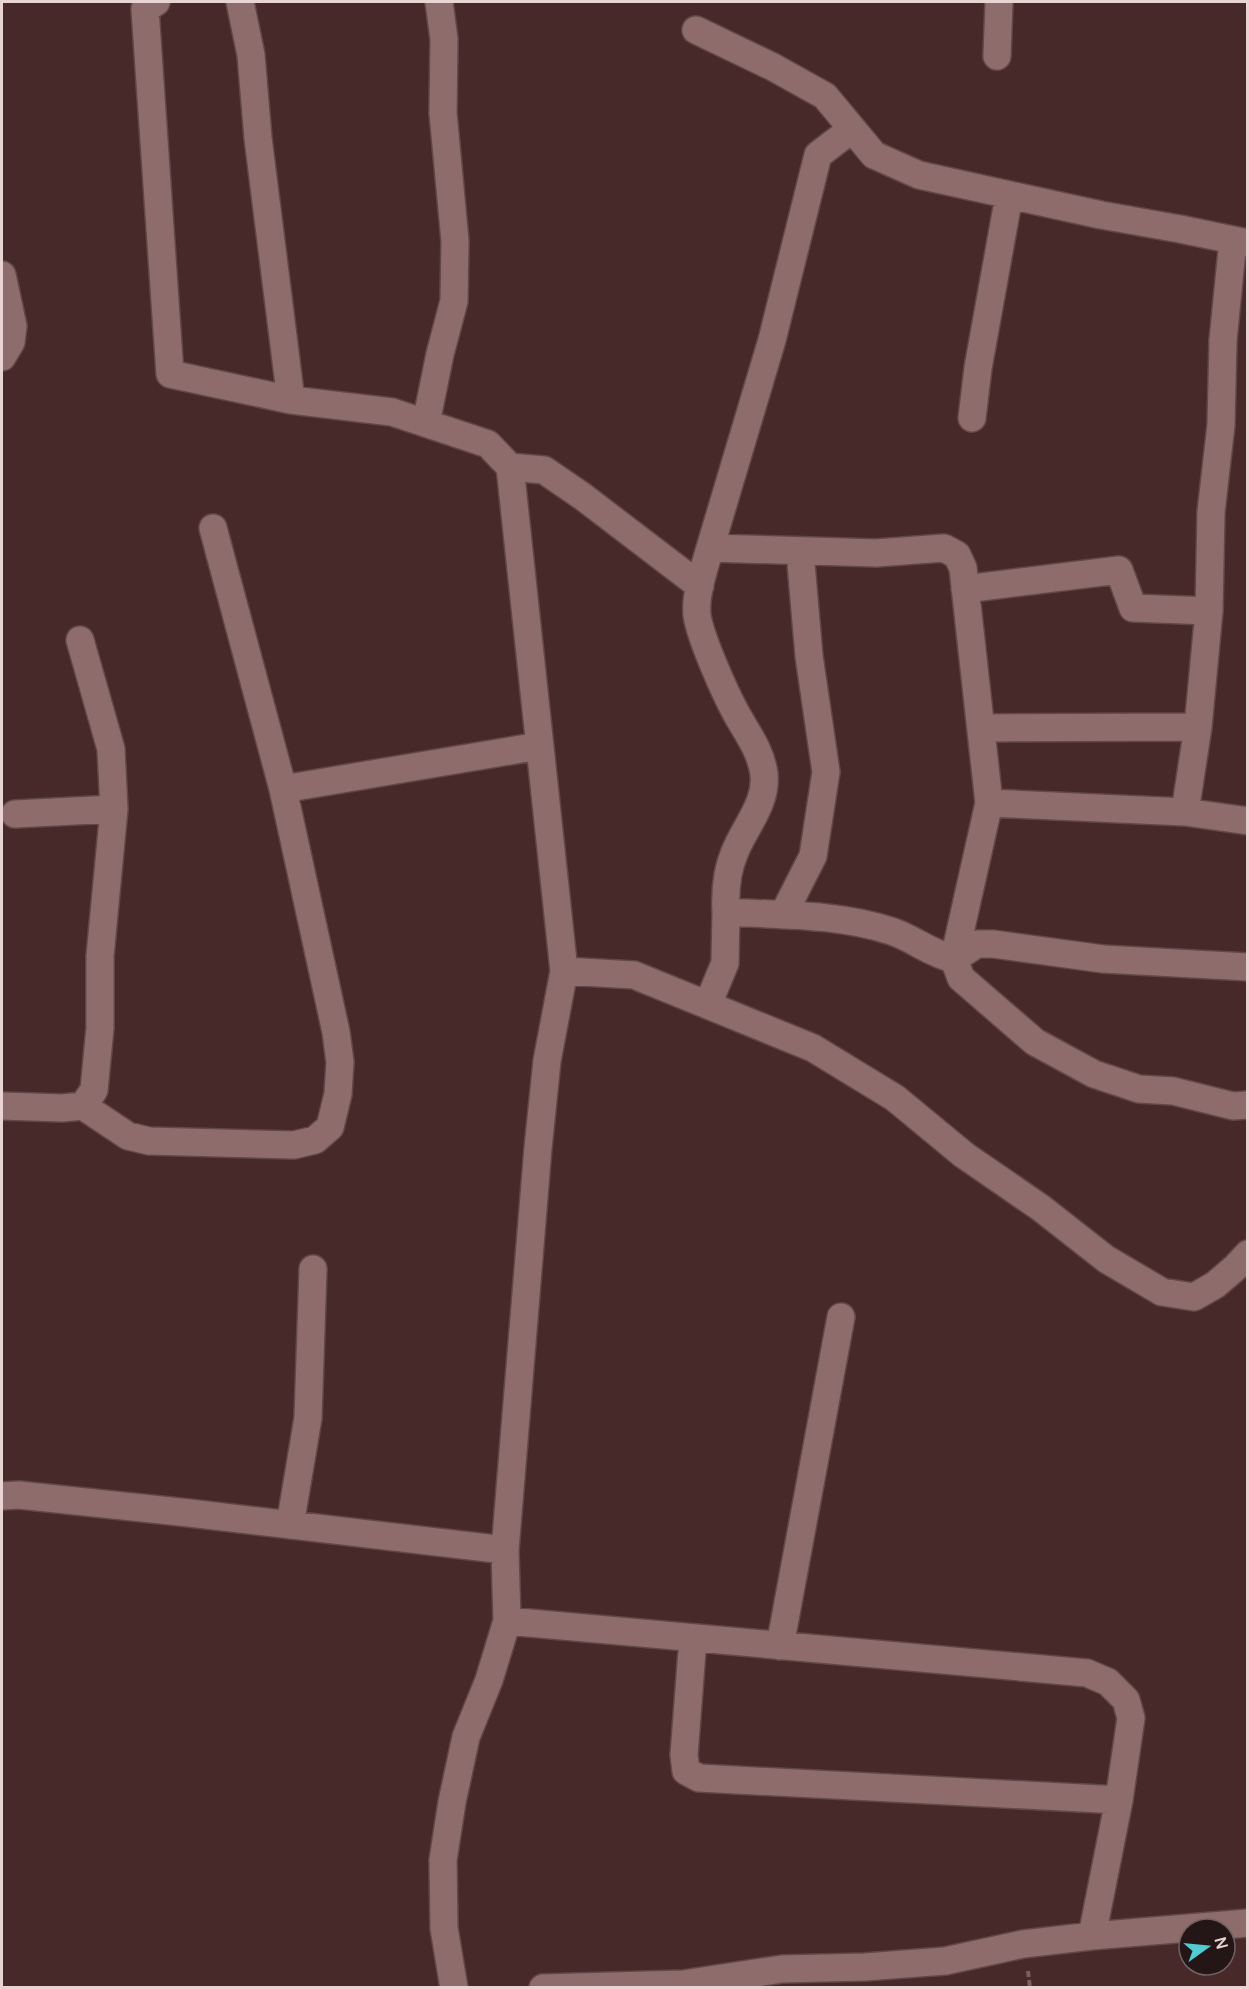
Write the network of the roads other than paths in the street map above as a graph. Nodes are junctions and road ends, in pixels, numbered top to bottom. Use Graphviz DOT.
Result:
graph roads {
  1 [pos="156,2"];
  2 [pos="240,2"];
  3 [pos="439,2"];
  4 [pos="999,2"];
  5 [pos="696,30"];
  6 [pos="997,56"];
  7 [pos="852,129"];
  8 [pos="1009,196"];
  9 [pos="1240,242"];
  10 [pos="2,276"];
  11 [pos="2,357"];
  12 [pos="291,400"];
  13 [pos="972,418"];
  14 [pos="426,423"];
  15 [pos="510,467"];
  16 [pos="213,528"];
  17 [pos="710,548"];
  18 [pos="800,552"];
  19 [pos="700,586"];
  20 [pos="965,589"];
  21 [pos="1209,611"];
  22 [pos="80,640"];
  23 [pos="1198,727"];
  24 [pos="982,728"];
  25 [pos="539,746"];
  26 [pos="283,789"];
  27 [pos="989,803"];
  28 [pos="114,809"];
  29 [pos="1185,812"];
  30 [pos="15,814"];
  31 [pos="1248,821"];
  32 [pos="726,912"];
  33 [pos="783,915"];
  34 [pos="954,960"];
  35 [pos="1248,967"];
  36 [pos="564,971"];
  37 [pos="708,1004"];
  38 [pos="1248,1105"];
  39 [pos="2,1106"];
  40 [pos="84,1106"];
  41 [pos="1248,1254"];
  42 [pos="313,1269"];
  43 [pos="841,1317"];
  44 [pos="2,1496"];
  45 [pos="290,1525"];
  46 [pos="505,1550"];
  47 [pos="507,1622"];
  48 [pos="693,1638"];
  49 [pos="780,1646"];
  50 [pos="1119,1800"];
  51 [pos="1248,1923"];
  52 [pos="1092,1936"];
  53 [pos="454,1988"];
  54 [pos="543,1988"];
  1 -- 12 [label="street"];
  2 -- 12 [label="street"];
  3 -- 14 [label="street"];
  4 -- 6 [label="street"];
  5 -- 7 [label="street"];
  7 -- 8 [label="street"];
  7 -- 17 [label="street"];
  8 -- 9 [label="street"];
  8 -- 13 [label="street"];
  9 -- 21 [label="street"];
  10 -- 11 [label="street"];
  12 -- 14 [label="street"];
  14 -- 15 [label="street"];
  15 -- 19 [label="street"];
  15 -- 25 [label="street"];
  16 -- 26 [label="street"];
  17 -- 18 [label="street"];
  17 -- 19 [label="street"];
  18 -- 20 [label="street"];
  18 -- 33 [label="street"];
  19 -- 32 [label="street"];
  20 -- 21 [label="street"];
  20 -- 24 [label="street"];
  21 -- 23 [label="street"];
  22 -- 28 [label="street"];
  23 -- 24 [label="street"];
  23 -- 29 [label="street"];
  24 -- 27 [label="street"];
  25 -- 26 [label="street"];
  25 -- 36 [label="street"];
  26 -- 40 [label="street"];
  27 -- 29 [label="street"];
  27 -- 34 [label="street"];
  28 -- 30 [label="street"];
  28 -- 40 [label="street"];
  29 -- 31 [label="street"];
  32 -- 33 [label="street"];
  32 -- 37 [label="street"];
  33 -- 34 [label="street"];
  34 -- 35 [label="street"];
  34 -- 38 [label="street"];
  36 -- 37 [label="street"];
  36 -- 46 [label="street"];
  37 -- 41 [label="street"];
  39 -- 40 [label="street"];
  42 -- 45 [label="street"];
  43 -- 49 [label="street"];
  44 -- 45 [label="street"];
  45 -- 46 [label="street"];
  46 -- 47 [label="street"];
  47 -- 48 [label="street"];
  47 -- 53 [label="street"];
  48 -- 49 [label="street"];
  48 -- 50 [label="street"];
  49 -- 50 [label="street"];
  50 -- 52 [label="street"];
  51 -- 52 [label="street"];
  52 -- 54 [label="street"];
}
